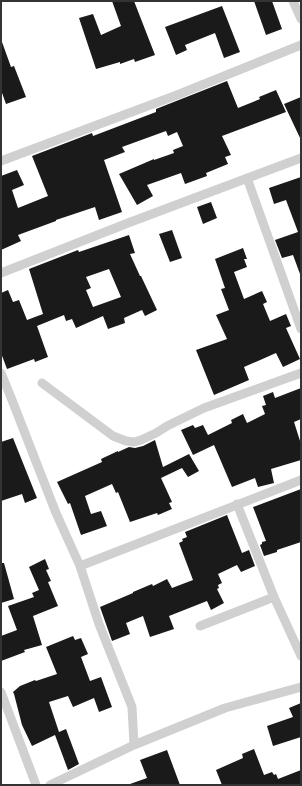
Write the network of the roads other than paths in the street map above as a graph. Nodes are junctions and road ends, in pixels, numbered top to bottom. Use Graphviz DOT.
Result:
graph roads {
  1 [pos="293,1"];
  2 [pos="301,19"];
  3 [pos="301,45"];
  4 [pos="301,158"];
  5 [pos="1,161"];
  6 [pos="247,178"];
  7 [pos="1,273"];
  8 [pos="301,329"];
  9 [pos="1,373"];
  10 [pos="301,373"];
  11 [pos="42,383"];
  12 [pos="301,480"];
  13 [pos="237,504"];
  14 [pos="80,566"];
  15 [pos="274,597"];
  16 [pos="200,626"];
  17 [pos="301,656"];
  18 [pos="301,687"];
  19 [pos="1,692"];
  20 [pos="134,745"];
  21 [pos="36,785"];
  22 [pos="50,785"];
  1 -- 2 [label="street"];
  3 -- 5 [label="street"];
  4 -- 6 [label="street"];
  6 -- 7 [label="street"];
  6 -- 8 [label="street"];
  9 -- 14 [label="street"];
  10 -- 11 [label="street"];
  12 -- 13 [label="street"];
  13 -- 14 [label="street"];
  13 -- 15 [label="street"];
  14 -- 20 [label="street"];
  15 -- 16 [label="street"];
  15 -- 17 [label="street"];
  18 -- 20 [label="street"];
  19 -- 21 [label="street"];
  20 -- 22 [label="street"];
}
